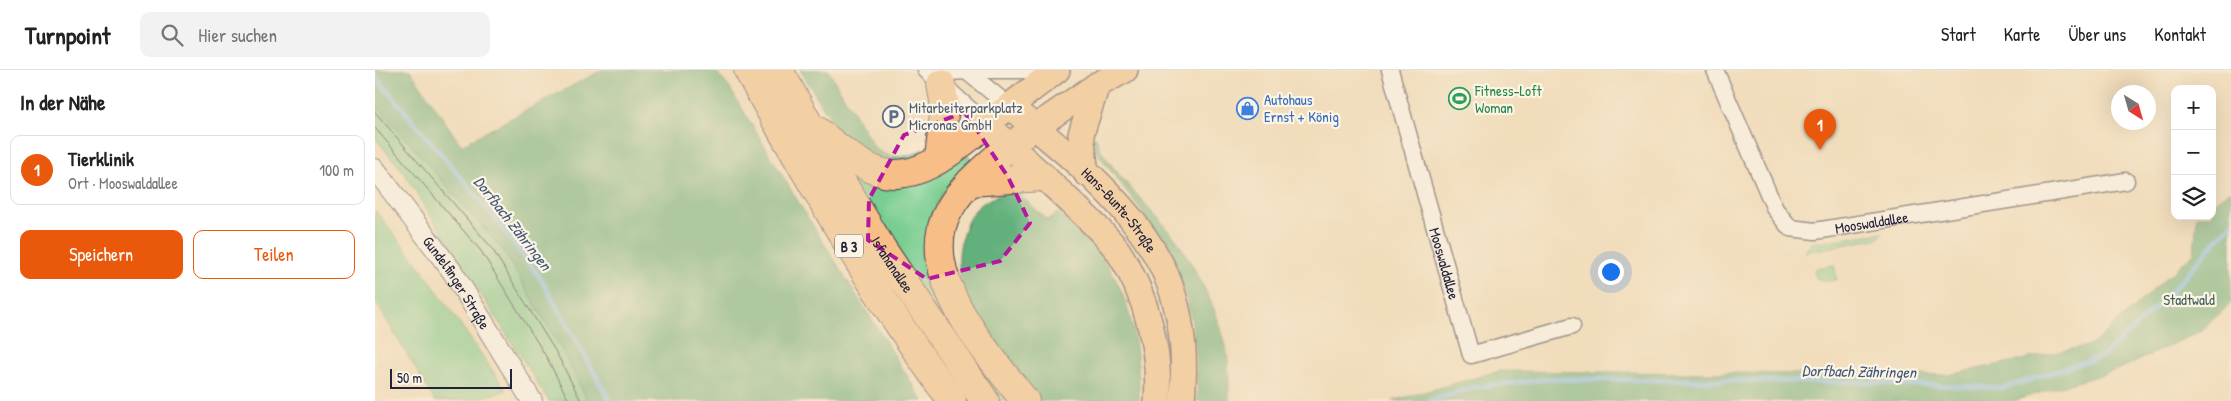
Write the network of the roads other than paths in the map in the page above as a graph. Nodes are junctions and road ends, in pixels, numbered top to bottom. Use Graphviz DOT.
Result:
graph roads {
  1 [pos="779,70"];
  2 [pos="965,70"];
  3 [pos="986,70"];
  4 [pos="1033,70"];
  5 [pos="1057,70"];
  6 [pos="1125,70"];
  7 [pos="1390,70"];
  8 [pos="1715,70"];
  9 [pos="748,75"];
  10 [pos="932,76"];
  11 [pos="1097,85"];
  12 [pos="1009,106"];
  13 [pos="807,123"];
  14 [pos="986,124"];
  15 [pos="1035,127"];
  16 [pos="1009,146"];
  17 [pos="939,158"];
  18 [pos="375,169"];
  19 [pos="1086,173"];
  20 [pos="1043,177"];
  21 [pos="2126,181"];
  22 [pos="970,182"];
  23 [pos="1572,326"];
  24 [pos="532,401"];
  25 [pos="952,401"];
  26 [pos="985,401"];
  27 [pos="1025,401"];
  28 [pos="1157,401"];
  29 [pos="1182,401"];
  1 -- 13 [label="highway, Isfahanallee / B 3"];
  2 -- 3 [label="street"];
  2 -- 10 [label="street"];
  2 -- 12 [label="street, Hans-Bunte-Straße"];
  3 -- 4 [label="street"];
  5 -- 12 [label="main road"];
  6 -- 11 [label="main road"];
  7 -- 23 [label="street, Mooswaldallee"];
  8 -- 21 [label="street, Mooswaldallee"];
  9 -- 25 [label="highway, Isfahanallee / B 3"];
  10 -- 14 [label="street, Hans-Bunte-Straße"];
  10 -- 17 [label="highway"];
  11 -- 15 [label="main road"];
  11 -- 19 [label="main road"];
  12 -- 14 [label="main road"];
  12 -- 15 [label="main road, Hans-Bunte-Straße"];
  13 -- 17 [label="highway"];
  13 -- 26 [label="highway, Isfahanallee / B 3"];
  14 -- 16 [label="main road, Hans-Bunte-Straße"];
  14 -- 17 [label="highway"];
  15 -- 16 [label="main road"];
  15 -- 19 [label="main road, Hans-Bunte-Straße"];
  16 -- 20 [label="main road, Hans-Bunte-Straße"];
  16 -- 22 [label="highway"];
  18 -- 24 [label="street, Gundelfinger Straße"];
  19 -- 29 [label="main road, Hans-Bunte-Straße"];
  20 -- 22 [label="highway"];
  20 -- 28 [label="main road, Hans-Bunte-Straße"];
  22 -- 27 [label="highway"];
}
